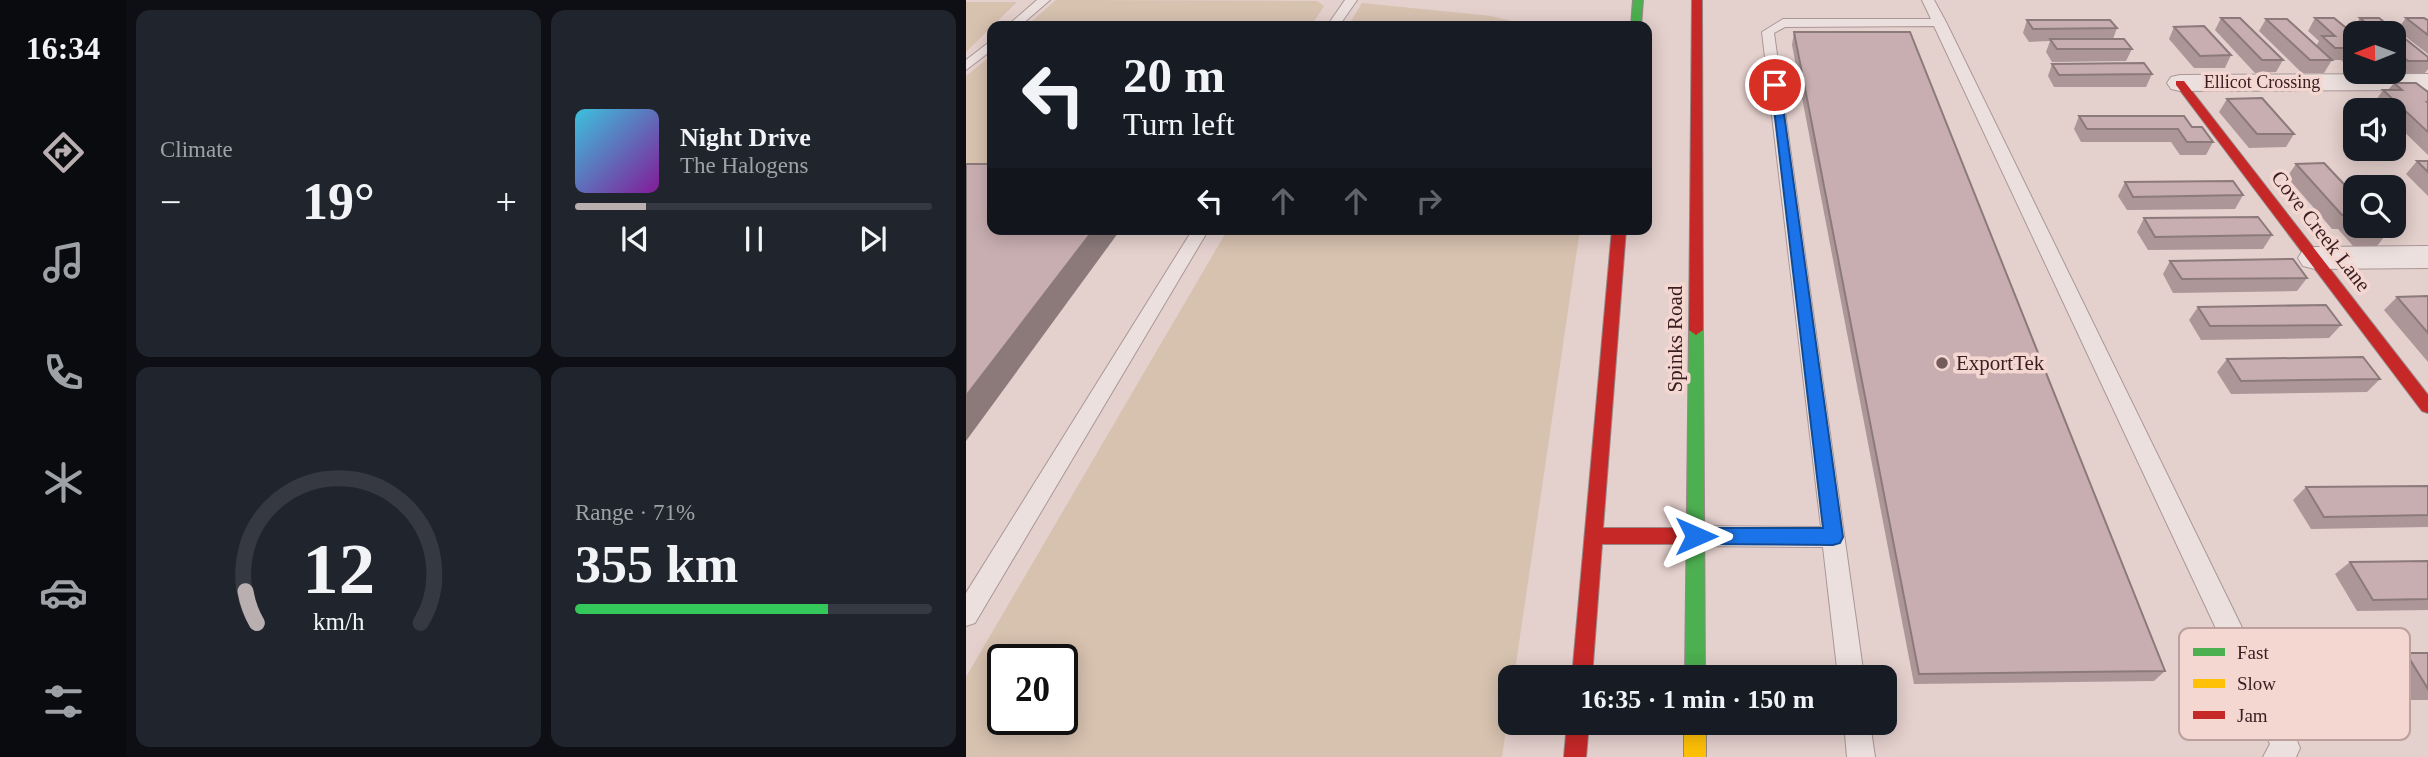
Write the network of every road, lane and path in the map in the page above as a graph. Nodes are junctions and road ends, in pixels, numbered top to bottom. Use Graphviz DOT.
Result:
graph roads {
  1 [pos="1044,0"];
  2 [pos="1351,0"];
  3 [pos="1638,0"];
  4 [pos="1697,0"];
  5 [pos="1928,0"];
  6 [pos="1019,21"];
  7 [pos="1337,21"];
  8 [pos="1636,21"];
  9 [pos="1940,22"];
  10 [pos="987,48"];
  11 [pos="966,66"];
  12 [pos="2428,82"];
  13 [pos="2180,83"];
  14 [pos="1197,235"];
  15 [pos="1619,235"];
  16 [pos="2428,257"];
  17 [pos="2315,258"];
  18 [pos="2428,407"];
  19 [pos="1594,536"];
  20 [pos="1696,536"];
  21 [pos="1833,537"];
  22 [pos="966,615"];
  23 [pos="2229,628"];
  24 [pos="1583,665"];
  25 [pos="1695,665"];
  26 [pos="1849,665"];
  27 [pos="1577,735"];
  28 [pos="1695,735"];
  29 [pos="1858,735"];
  30 [pos="2282,740"];
  31 [pos="1575,757"];
  32 [pos="1695,757"];
  33 [pos="1861,757"];
  34 [pos="2277,757"];
  1 -- 6 [label="lane"];
  2 -- 7 [label="lane"];
  3 -- 8 [label="main road"];
  4 -- 20 [label="main road, Spinks Road"];
  5 -- 9 [label="lane"];
  9 -- 21 [label="lane"];
  9 -- 23 [label="lane"];
  10 -- 11 [label="lane"];
  12 -- 13 [label="street, Ellicot Crossing"];
  13 -- 17 [label="main road, Cove Creek Lane"];
  14 -- 22 [label="lane"];
  15 -- 19 [label="main road"];
  16 -- 17 [label="street"];
  17 -- 18 [label="main road, Cove Creek Lane"];
  19 -- 20 [label="main road"];
  19 -- 24 [label="main road"];
  20 -- 21 [label="lane"];
  20 -- 25 [label="main road, Spinks Road"];
  21 -- 26 [label="lane"];
  27 -- 31 [label="main road"];
  28 -- 32 [label="main road"];
  29 -- 33 [label="lane"];
  30 -- 34 [label="lane"];
}
